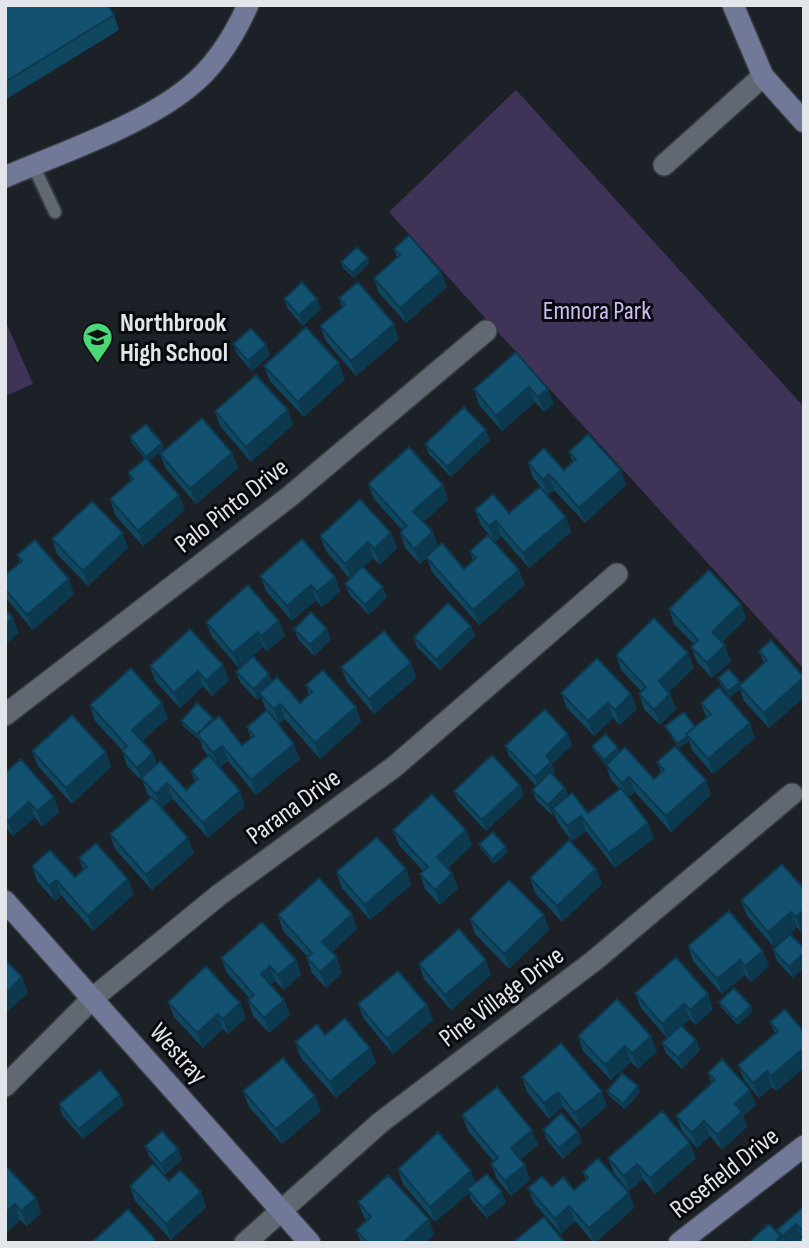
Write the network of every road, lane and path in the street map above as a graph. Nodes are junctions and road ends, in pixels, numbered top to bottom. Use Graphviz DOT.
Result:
graph roads {
  1 [pos="248,5"];
  2 [pos="733,5"];
  3 [pos="763,76"];
  4 [pos="804,122"];
  5 [pos="33,165"];
  6 [pos="664,165"];
  7 [pos="5,177"];
  8 [pos="55,212"];
  9 [pos="486,331"];
  10 [pos="617,574"];
  11 [pos="5,715"];
  12 [pos="792,794"];
  13 [pos="5,901"];
  14 [pos="93,998"];
  15 [pos="5,1086"];
  16 [pos="804,1146"];
  17 [pos="279,1209"];
  18 [pos="245,1243"];
  19 [pos="310,1243"];
  20 [pos="679,1243"];
  1 -- 5 [label="street"];
  2 -- 3 [label="street"];
  3 -- 4 [label="street"];
  3 -- 6 [label="street"];
  5 -- 7 [label="street"];
  5 -- 8 [label="lane"];
  9 -- 11 [label="street, Palo Pinto Drive"];
  10 -- 14 [label="street, Parana Drive"];
  12 -- 17 [label="street, Pine Village Drive"];
  13 -- 14 [label="street, Westray"];
  14 -- 15 [label="street, Parana Drive"];
  14 -- 17 [label="street, Westray"];
  16 -- 20 [label="street, Rosefield Drive"];
  17 -- 18 [label="street, Pine Village Drive"];
  17 -- 19 [label="street, Westray"];
}
